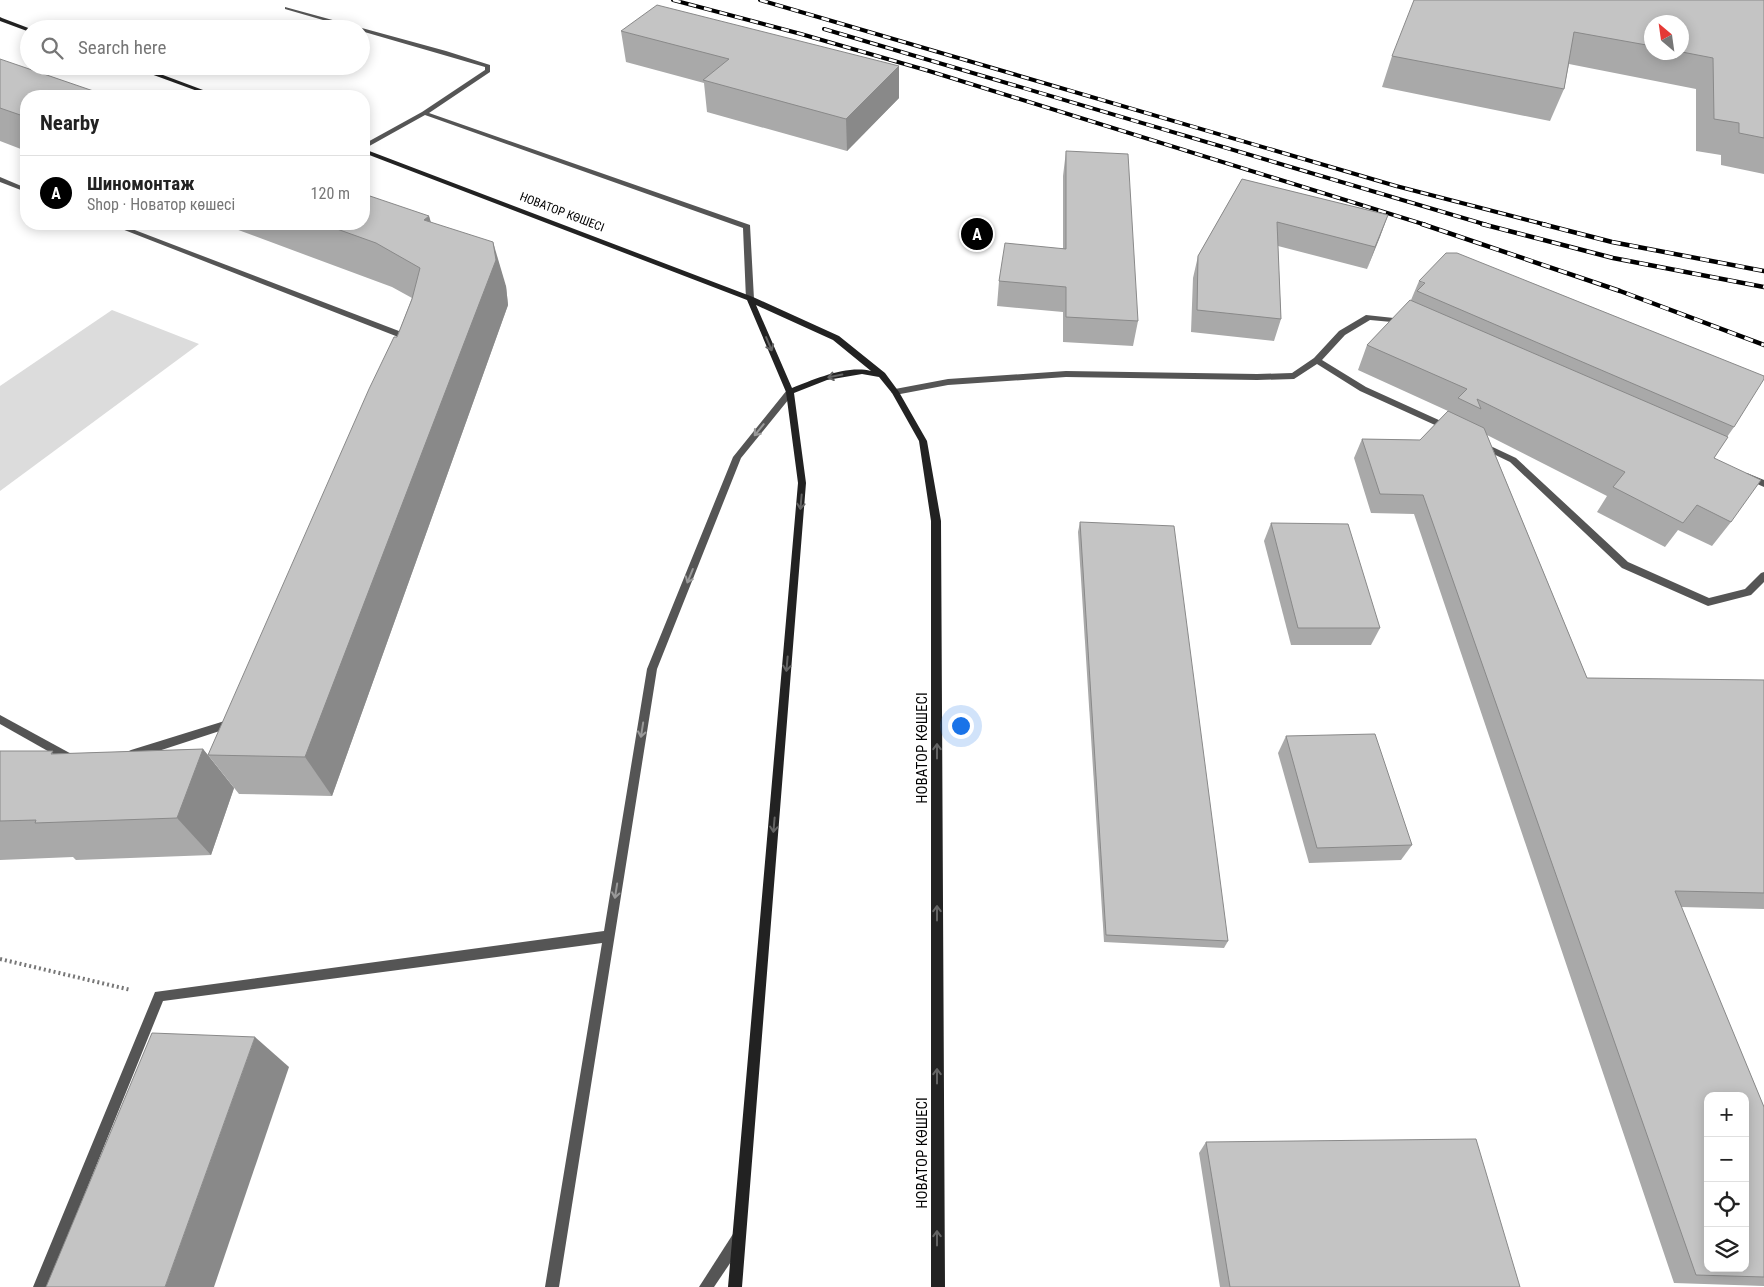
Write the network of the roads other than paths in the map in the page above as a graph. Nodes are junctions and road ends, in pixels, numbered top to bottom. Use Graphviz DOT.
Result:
graph roads {
  1 [pos="287,8"];
  2 [pos="0,19"];
  3 [pos="330,20"];
  4 [pos="20,27"];
  5 [pos="370,31"];
  6 [pos="157,75"];
  7 [pos="199,90"];
  8 [pos="424,112"];
  9 [pos="370,144"];
  10 [pos="370,153"];
  11 [pos="0,180"];
  12 [pos="20,188"];
  13 [pos="128,230"];
  14 [pos="750,299"];
  15 [pos="1409,324"];
  16 [pos="422,344"];
  17 [pos="1317,360"];
  18 [pos="882,375"];
  19 [pos="790,392"];
  20 [pos="895,392"];
  21 [pos="1456,432"];
  22 [pos="1472,440"];
  23 [pos="1738,471"];
  24 [pos="1764,484"];
  25 [pos="1764,576"];
  26 [pos="0,719"];
  27 [pos="244,719"];
  28 [pos="124,757"];
  29 [pos="80,764"];
  30 [pos="609,936"];
  31 [pos="739,1238"];
  32 [pos="40,1287"];
  33 [pos="552,1287"];
  34 [pos="706,1287"];
  35 [pos="735,1287"];
  36 [pos="938,1287"];
  1 -- 3 [label="lane"];
  2 -- 4 [label="main road"];
  5 -- 8 [label="lane"];
  6 -- 7 [label="main road"];
  8 -- 9 [label="lane"];
  8 -- 14 [label="lane"];
  10 -- 14 [label="main road, НОВАТОР КӨШЕСІ"];
  11 -- 12 [label="lane"];
  13 -- 16 [label="lane"];
  14 -- 18 [label="main road, НОВАТОР КӨШЕСІ"];
  14 -- 19 [label="main road, one-way"];
  15 -- 17 [label="lane"];
  17 -- 20 [label="lane"];
  17 -- 21 [label="lane"];
  18 -- 19 [label="main road, one-way"];
  18 -- 20 [label="main road, НОВАТОР КӨШЕСІ"];
  19 -- 30 [label="lane, one-way"];
  19 -- 31 [label="main road, one-way"];
  36 -- 20 [label="main road, НОВАТОР КӨШЕСІ, one-way"];
  22 -- 25 [label="lane"];
  23 -- 24 [label="lane"];
  26 -- 29 [label="lane"];
  27 -- 28 [label="lane"];
  30 -- 32 [label="lane"];
  30 -- 33 [label="lane"];
  31 -- 34 [label="lane"];
  31 -- 35 [label="main road"];
}
